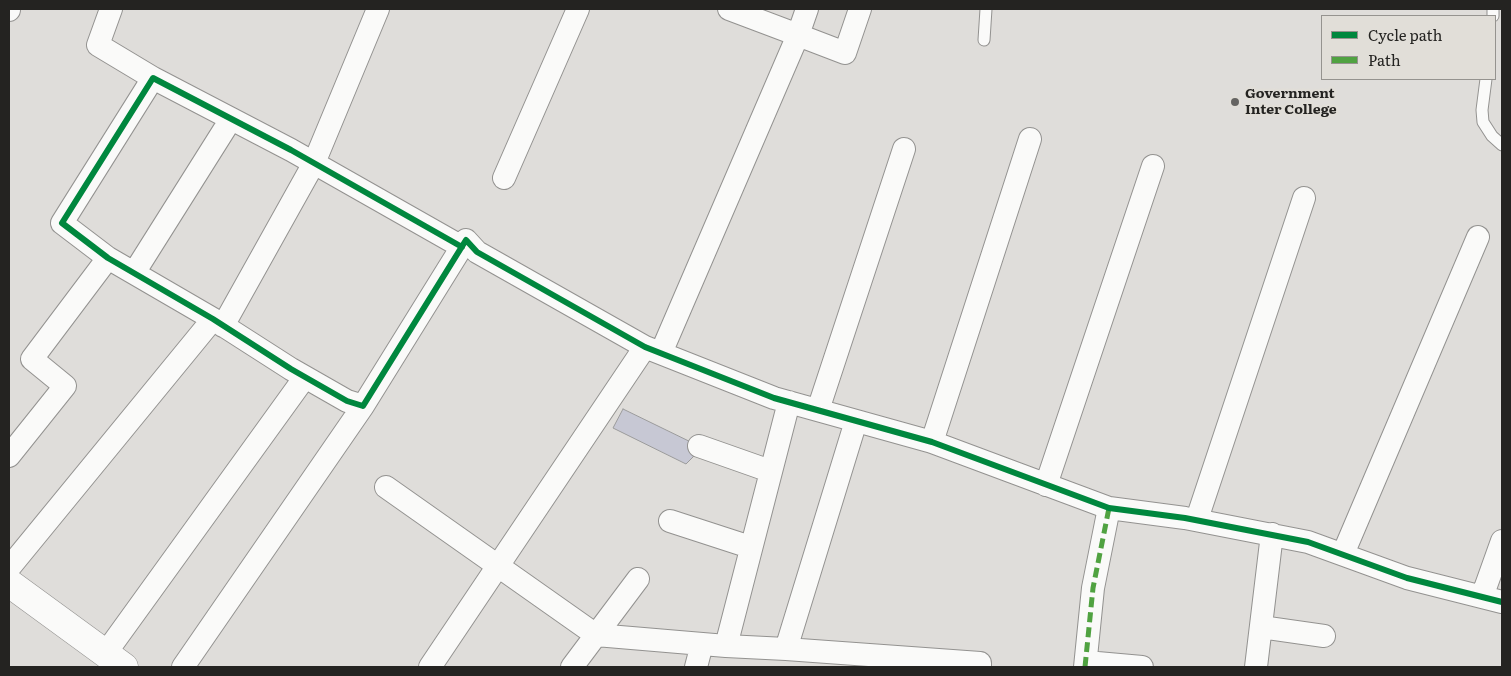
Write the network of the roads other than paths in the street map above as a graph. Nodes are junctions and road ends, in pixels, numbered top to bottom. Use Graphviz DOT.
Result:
graph roads {
  1 [pos="111,9"];
  2 [pos="378,9"];
  3 [pos="578,9"];
  4 [pos="807,9"];
  5 [pos="860,9"];
  6 [pos="986,9"];
  7 [pos="738,10"];
  8 [pos="798,35"];
  9 [pos="984,40"];
  10 [pos="153,78"];
  11 [pos="1486,80"];
  12 [pos="231,119"];
  13 [pos="1030,139"];
  14 [pos="1502,145"];
  15 [pos="904,148"];
  16 [pos="314,163"];
  17 [pos="1153,166"];
  18 [pos="504,178"];
  19 [pos="1304,198"];
  20 [pos="1478,236"];
  21 [pos="462,247"];
  22 [pos="108,258"];
  23 [pos="134,274"];
  24 [pos="218,322"];
  25 [pos="653,350"];
  26 [pos="305,377"];
  27 [pos="789,402"];
  28 [pos="363,406"];
  29 [pos="818,410"];
  30 [pos="856,421"];
  31 [pos="932,442"];
  32 [pos="699,446"];
  33 [pos="9,456"];
  34 [pos="770,471"];
  35 [pos="1046,485"];
  36 [pos="386,487"];
  37 [pos="1109,508"];
  38 [pos="670,520"];
  39 [pos="1197,520"];
  40 [pos="1272,534"];
  41 [pos="1502,541"];
  42 [pos="750,547"];
  43 [pos="1343,554"];
  44 [pos="498,566"];
  45 [pos="9,568"];
  46 [pos="638,579"];
  47 [pos="9,583"];
  48 [pos="1492,599"];
  49 [pos="1261,627"];
  50 [pos="596,635"];
  51 [pos="1324,636"];
  52 [pos="702,644"];
  53 [pos="726,646"];
  54 [pos="786,649"];
  55 [pos="114,660"];
  56 [pos="1085,665"];
  57 [pos="183,667"];
  58 [pos="430,667"];
  59 [pos="572,667"];
  60 [pos="696,667"];
  61 [pos="980,667"];
  62 [pos="1142,667"];
  63 [pos="1256,667"];
  1 -- 10 [label="street"];
  2 -- 16 [label="street"];
  3 -- 18 [label="street"];
  4 -- 8 [label="street"];
  5 -- 8 [label="street"];
  6 -- 9 [label="lane"];
  7 -- 8 [label="street"];
  8 -- 25 [label="street"];
  10 -- 12 [label="street"];
  10 -- 22 [label="street"];
  11 -- 14 [label="lane"];
  12 -- 16 [label="street"];
  12 -- 23 [label="street"];
  13 -- 31 [label="street"];
  15 -- 29 [label="street"];
  16 -- 21 [label="street"];
  16 -- 24 [label="street"];
  17 -- 35 [label="street"];
  19 -- 39 [label="street"];
  20 -- 43 [label="street"];
  21 -- 25 [label="street"];
  21 -- 28 [label="street"];
  22 -- 23 [label="street"];
  22 -- 33 [label="street"];
  23 -- 24 [label="street"];
  24 -- 26 [label="street"];
  24 -- 45 [label="street"];
  25 -- 27 [label="street"];
  25 -- 44 [label="street"];
  26 -- 28 [label="street"];
  26 -- 55 [label="street"];
  27 -- 29 [label="street"];
  27 -- 34 [label="street"];
  28 -- 57 [label="street"];
  29 -- 30 [label="street"];
  30 -- 31 [label="street"];
  30 -- 54 [label="street"];
  31 -- 35 [label="street"];
  32 -- 34 [label="street"];
  34 -- 42 [label="street"];
  35 -- 37 [label="street"];
  36 -- 44 [label="street"];
  37 -- 39 [label="street"];
  37 -- 56 [label="street"];
  38 -- 42 [label="street"];
  39 -- 40 [label="street"];
  40 -- 43 [label="street"];
  40 -- 49 [label="street"];
  41 -- 48 [label="street"];
  42 -- 53 [label="street"];
  43 -- 48 [label="street"];
  44 -- 50 [label="street"];
  44 -- 58 [label="street"];
  46 -- 50 [label="street"];
  47 -- 55 [label="street"];
  49 -- 51 [label="street"];
  49 -- 63 [label="street"];
  50 -- 52 [label="street"];
  50 -- 59 [label="street"];
  52 -- 53 [label="street"];
  52 -- 60 [label="street"];
  53 -- 54 [label="street"];
  54 -- 61 [label="street"];
  56 -- 62 [label="street"];
}
